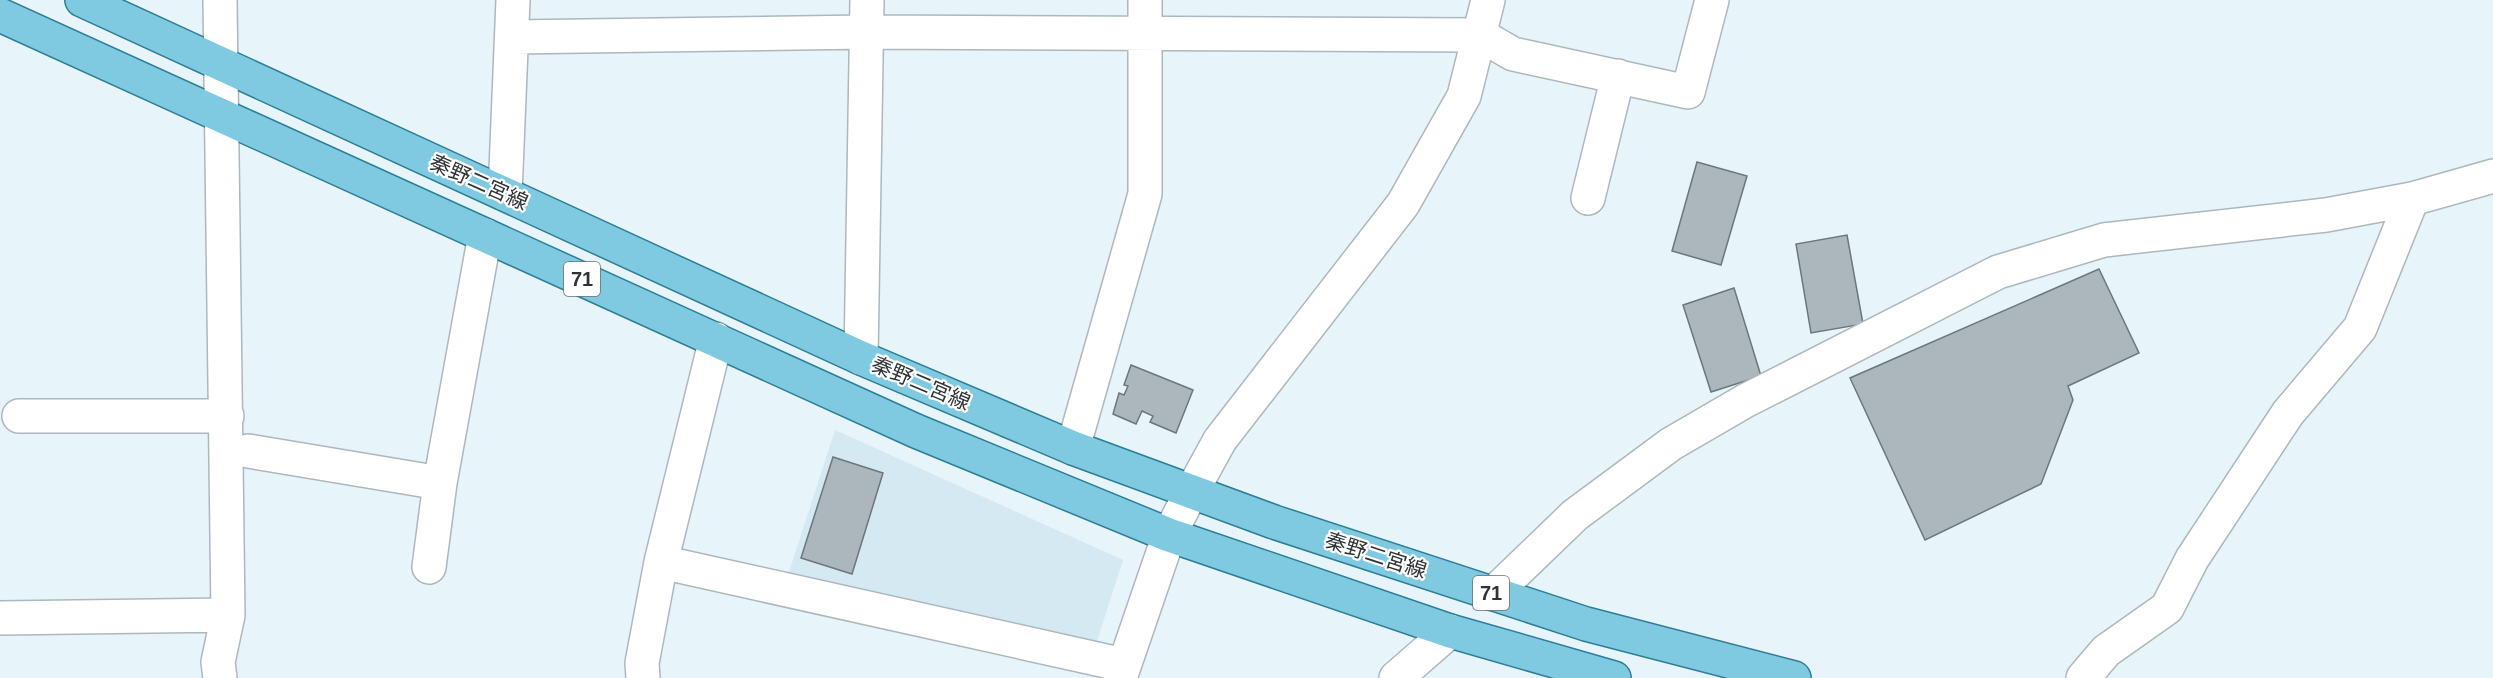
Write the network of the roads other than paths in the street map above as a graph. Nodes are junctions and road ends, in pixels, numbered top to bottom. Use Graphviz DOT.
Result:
graph roads {
  1 [pos="82,0"];
  2 [pos="220,0"];
  3 [pos="513,0"];
  4 [pos="867,0"];
  5 [pos="1145,0"];
  6 [pos="1488,0"];
  7 [pos="1712,0"];
  8 [pos="0,15"];
  9 [pos="866,32"];
  10 [pos="1144,33"];
  11 [pos="1480,35"];
  12 [pos="512,37"];
  13 [pos="220,65"];
  14 [pos="1618,76"];
  15 [pos="222,115"];
  16 [pos="2493,176"];
  17 [pos="505,194"];
  18 [pos="1588,198"];
  19 [pos="2412,199"];
  20 [pos="485,235"];
  21 [pos="716,339"];
  22 [pos="861,358"];
  23 [pos="19,416"];
  24 [pos="227,416"];
  25 [pos="1073,448"];
  26 [pos="248,451"];
  27 [pos="440,483"];
  28 [pos="1192,491"];
  29 [pos="1169,534"];
  30 [pos="661,562"];
  31 [pos="429,567"];
  32 [pos="1493,594"];
  33 [pos="228,615"];
  34 [pos="0,618"];
  35 [pos="1450,631"];
  36 [pos="1122,671"];
  37 [pos="219,678"];
  38 [pos="643,678"];
  39 [pos="1396,678"];
  40 [pos="1614,678"];
  41 [pos="1794,678"];
  42 [pos="2083,678"];
  1 -- 13 [label="main road, 秦野二宮線 / 71"];
  2 -- 13 [label="street"];
  3 -- 12 [label="street"];
  4 -- 9 [label="street"];
  5 -- 10 [label="street"];
  6 -- 11 [label="street"];
  7 -- 14 [label="street"];
  8 -- 15 [label="main road, 71"];
  9 -- 10 [label="street"];
  9 -- 12 [label="street"];
  9 -- 22 [label="street"];
  10 -- 11 [label="street"];
  10 -- 25 [label="street"];
  11 -- 14 [label="street"];
  11 -- 28 [label="street"];
  12 -- 17 [label="street"];
  13 -- 15 [label="street"];
  13 -- 17 [label="main road, 秦野二宮線 / 71"];
  14 -- 18 [label="street"];
  15 -- 20 [label="main road, 71"];
  15 -- 24 [label="street"];
  16 -- 19 [label="street"];
  17 -- 22 [label="main road, 秦野二宮線 / 71"];
  19 -- 32 [label="street"];
  19 -- 42 [label="street"];
  20 -- 21 [label="main road, 71"];
  20 -- 27 [label="street"];
  21 -- 29 [label="main road, 71"];
  21 -- 30 [label="street"];
  22 -- 25 [label="main road, 秦野二宮線 / 71"];
  23 -- 24 [label="street"];
  24 -- 33 [label="street"];
  25 -- 28 [label="main road, 秦野二宮線 / 71"];
  26 -- 27 [label="street"];
  27 -- 31 [label="street"];
  28 -- 29 [label="street"];
  28 -- 32 [label="main road, 秦野二宮線 / 71"];
  29 -- 35 [label="main road, 71"];
  29 -- 36 [label="street"];
  30 -- 36 [label="street"];
  30 -- 38 [label="street"];
  32 -- 41 [label="main road, 秦野二宮線 / 71"];
  33 -- 34 [label="street"];
  33 -- 37 [label="street"];
  35 -- 39 [label="street"];
  35 -- 40 [label="main road, 71"];
}
